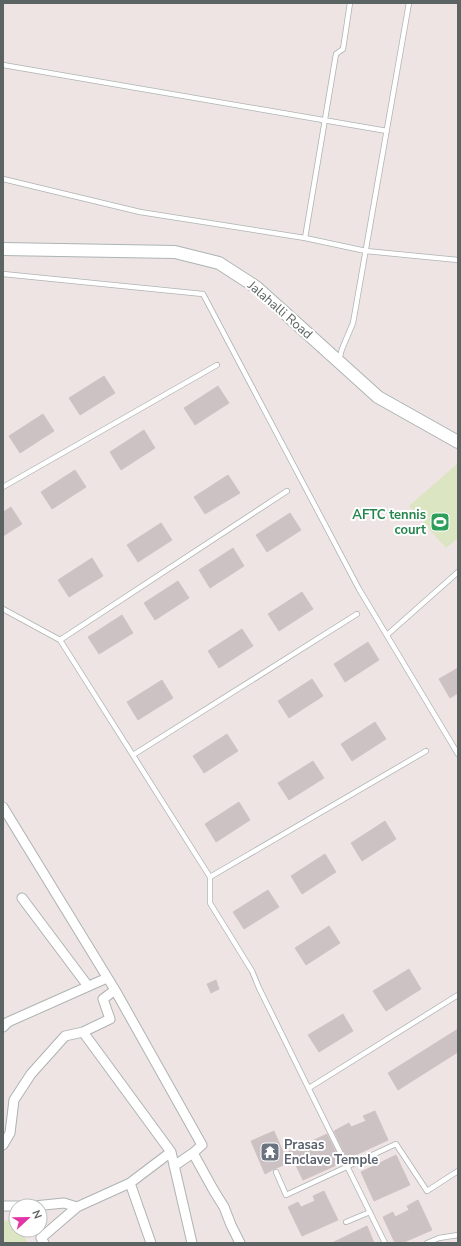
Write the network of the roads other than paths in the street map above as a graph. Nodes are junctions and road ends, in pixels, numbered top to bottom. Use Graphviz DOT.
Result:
graph roads {
  1 [pos="350,3"];
  2 [pos="409,3"];
  3 [pos="3,65"];
  4 [pos="325,121"];
  5 [pos="387,131"];
  6 [pos="3,179"];
  7 [pos="305,238"];
  8 [pos="3,248"];
  9 [pos="366,250"];
  10 [pos="458,260"];
  11 [pos="3,274"];
  12 [pos="339,362"];
  13 [pos="217,365"];
  14 [pos="458,442"];
  15 [pos="3,487"];
  16 [pos="287,491"];
  17 [pos="458,572"];
  18 [pos="3,609"];
  19 [pos="357,614"];
  20 [pos="387,635"];
  21 [pos="60,640"];
  22 [pos="426,751"];
  23 [pos="458,754"];
  24 [pos="133,755"];
  25 [pos="3,807"];
  26 [pos="210,877"];
  27 [pos="22,898"];
  28 [pos="108,978"];
  29 [pos="88,986"];
  30 [pos="115,990"];
  31 [pos="458,995"];
  32 [pos="3,1027"];
  33 [pos="83,1032"];
  34 [pos="309,1088"];
  35 [pos="3,1145"];
  36 [pos="171,1152"];
  37 [pos="193,1152"];
  38 [pos="174,1166"];
  39 [pos="348,1167"];
  40 [pos="458,1171"];
  41 [pos="276,1172"];
  42 [pos="130,1183"];
  43 [pos="48,1205"];
  44 [pos="77,1207"];
  45 [pos="370,1212"];
  46 [pos="346,1222"];
  47 [pos="48,1231"];
  48 [pos="458,1235"];
  49 [pos="151,1243"];
  50 [pos="192,1243"];
  51 [pos="240,1243"];
  52 [pos="385,1243"];
  53 [pos="427,1243"];
  1 -- 4 [label="lane"];
  2 -- 5 [label="lane"];
  3 -- 4 [label="lane"];
  4 -- 5 [label="lane"];
  4 -- 7 [label="lane"];
  5 -- 9 [label="lane"];
  6 -- 7 [label="lane"];
  7 -- 9 [label="lane"];
  8 -- 12 [label="main road, Jalahalli Road"];
  9 -- 10 [label="lane"];
  9 -- 12 [label="lane"];
  11 -- 20 [label="lane"];
  12 -- 14 [label="main road, Jalahalli Road"];
  13 -- 15 [label="lane"];
  16 -- 21 [label="lane"];
  17 -- 20 [label="lane"];
  18 -- 21 [label="lane"];
  19 -- 24 [label="lane"];
  20 -- 23 [label="lane"];
  21 -- 24 [label="lane"];
  22 -- 26 [label="lane"];
  24 -- 26 [label="lane"];
  25 -- 28 [label="street"];
  26 -- 34 [label="lane"];
  27 -- 29 [label="street"];
  28 -- 29 [label="street"];
  28 -- 30 [label="street"];
  29 -- 32 [label="street"];
  30 -- 33 [label="street"];
  30 -- 37 [label="street"];
  31 -- 34 [label="lane"];
  33 -- 35 [label="street"];
  33 -- 36 [label="street"];
  34 -- 39 [label="lane"];
  36 -- 38 [label="street"];
  36 -- 42 [label="street"];
  37 -- 38 [label="street"];
  37 -- 51 [label="street"];
  38 -- 50 [label="street"];
  39 -- 40 [label="lane"];
  39 -- 41 [label="lane"];
  39 -- 45 [label="lane"];
  42 -- 44 [label="street"];
  42 -- 49 [label="street"];
  43 -- 44 [label="street"];
  44 -- 47 [label="street"];
  45 -- 46 [label="lane"];
  45 -- 52 [label="lane"];
  48 -- 53 [label="lane"];
}
